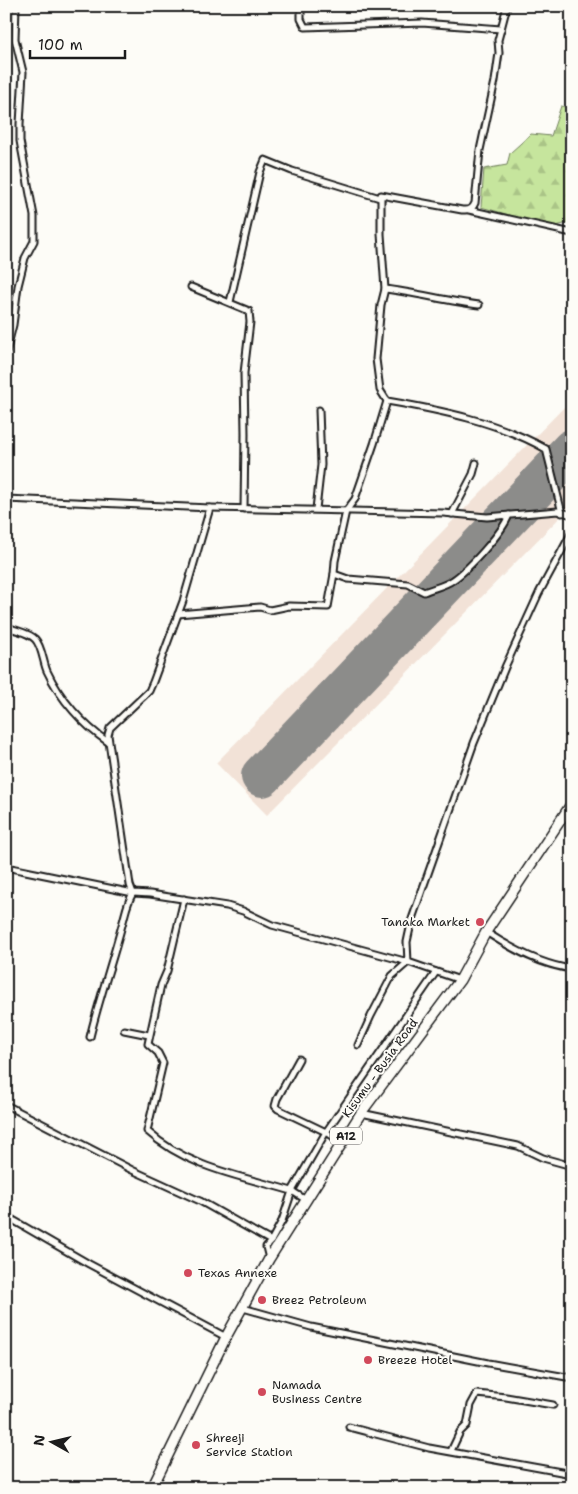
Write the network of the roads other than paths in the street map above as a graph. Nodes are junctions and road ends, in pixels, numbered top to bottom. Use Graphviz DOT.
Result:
graph roads {
  1 [pos="16,6"];
  2 [pos="301,6"];
  3 [pos="507,6"];
  4 [pos="501,29"];
  5 [pos="380,198"];
  6 [pos="469,210"];
  7 [pos="572,233"];
  8 [pos="191,287"];
  9 [pos="385,289"];
  10 [pos="230,302"];
  11 [pos="480,305"];
  12 [pos="6,353"];
  13 [pos="387,400"];
  14 [pos="318,410"];
  15 [pos="476,463"];
  16 [pos="6,499"];
  17 [pos="210,508"];
  18 [pos="244,509"];
  19 [pos="316,509"];
  20 [pos="346,511"];
  21 [pos="562,513"];
  22 [pos="452,514"];
  23 [pos="509,515"];
  24 [pos="572,515"];
  25 [pos="572,532"];
  26 [pos="334,574"];
  27 [pos="178,614"];
  28 [pos="6,626"];
  29 [pos="108,742"];
  30 [pos="572,804"];
  31 [pos="6,867"];
  32 [pos="134,893"];
  33 [pos="184,899"];
  34 [pos="486,932"];
  35 [pos="408,962"];
  36 [pos="572,969"];
  37 [pos="436,972"];
  38 [pos="460,980"];
  39 [pos="124,1030"];
  40 [pos="149,1035"];
  41 [pos="90,1037"];
  42 [pos="358,1045"];
  43 [pos="299,1059"];
  44 [pos="6,1105"];
  45 [pos="361,1113"];
  46 [pos="326,1132"];
  47 [pos="342,1142"];
  48 [pos="572,1166"];
  49 [pos="292,1191"];
  50 [pos="306,1200"];
  51 [pos="6,1216"];
  52 [pos="271,1241"];
  53 [pos="269,1259"];
  54 [pos="243,1308"];
  55 [pos="226,1337"];
  56 [pos="572,1378"];
  57 [pos="554,1405"];
  58 [pos="349,1428"];
  59 [pos="451,1451"];
  60 [pos="572,1474"];
  61 [pos="152,1488"];
  1 -- 12 [label="street"];
  2 -- 4 [label="street"];
  3 -- 4 [label="street"];
  4 -- 6 [label="street"];
  5 -- 6 [label="street"];
  5 -- 9 [label="street"];
  5 -- 10 [label="street"];
  6 -- 7 [label="street"];
  8 -- 10 [label="street"];
  9 -- 11 [label="street"];
  9 -- 13 [label="street"];
  10 -- 18 [label="street"];
  13 -- 20 [label="street"];
  13 -- 21 [label="street"];
  14 -- 19 [label="street"];
  15 -- 22 [label="street"];
  16 -- 17 [label="street"];
  17 -- 18 [label="street"];
  17 -- 27 [label="street"];
  18 -- 19 [label="street"];
  19 -- 20 [label="street"];
  20 -- 22 [label="street"];
  20 -- 26 [label="street"];
  21 -- 23 [label="street"];
  21 -- 24 [label="street"];
  22 -- 23 [label="street"];
  23 -- 26 [label="street"];
  25 -- 35 [label="street"];
  26 -- 27 [label="street"];
  27 -- 29 [label="street"];
  28 -- 29 [label="street"];
  29 -- 32 [label="street"];
  30 -- 34 [label="highway, Kisumu - Busia Road / A12"];
  31 -- 32 [label="street"];
  32 -- 33 [label="street"];
  32 -- 41 [label="street"];
  33 -- 35 [label="street"];
  33 -- 40 [label="street"];
  34 -- 36 [label="street"];
  34 -- 38 [label="highway, Kisumu - Busia Road / A12"];
  35 -- 37 [label="street"];
  35 -- 42 [label="street"];
  37 -- 38 [label="street"];
  37 -- 46 [label="street"];
  38 -- 45 [label="highway, Kisumu - Busia Road / A12"];
  39 -- 40 [label="street"];
  40 -- 49 [label="street"];
  43 -- 46 [label="street"];
  44 -- 52 [label="street"];
  45 -- 47 [label="highway, Kisumu - Busia Road / A12"];
  45 -- 48 [label="street"];
  46 -- 47 [label="street"];
  46 -- 49 [label="street"];
  47 -- 50 [label="highway, Kisumu - Busia Road / A12"];
  49 -- 50 [label="street"];
  49 -- 52 [label="street"];
  50 -- 53 [label="highway, Kisumu - Busia Road / A12"];
  51 -- 55 [label="street"];
  52 -- 53 [label="street"];
  53 -- 54 [label="highway, Kisumu - Busia Road / A12"];
  54 -- 55 [label="highway, Kisumu - Busia Road / A12"];
  54 -- 56 [label="street"];
  55 -- 61 [label="highway, Kisumu - Busia Road / A12"];
  57 -- 59 [label="street"];
  58 -- 59 [label="street"];
  59 -- 60 [label="street"];
}
